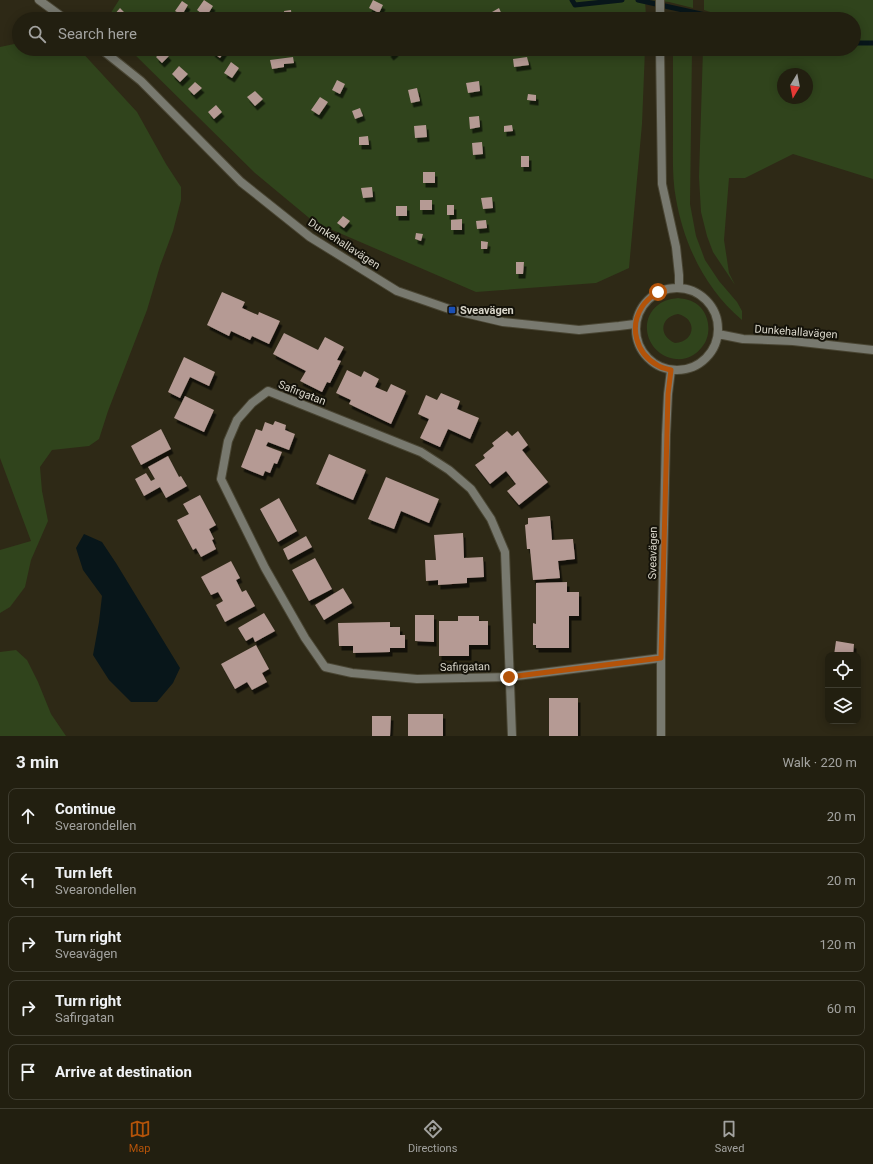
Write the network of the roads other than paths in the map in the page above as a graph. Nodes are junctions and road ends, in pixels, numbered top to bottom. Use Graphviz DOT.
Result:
graph roads {
  1 [pos="39,0"];
  2 [pos="660,0"];
  3 [pos="55,12"];
  4 [pos="660,12"];
  5 [pos="110,56"];
  6 [pos="660,56"];
  7 [pos="679,288"];
  8 [pos="635,324"];
  9 [pos="718,334"];
  10 [pos="873,350"];
  11 [pos="671,370"];
  12 [pos="661,658"];
  13 [pos="509,677"];
  14 [pos="512,736"];
  15 [pos="661,736"];
  1 -- 3 [label="street"];
  2 -- 4 [label="street"];
  5 -- 8 [label="street, Dunkehallavägen"];
  6 -- 7 [label="street"];
  7 -- 8 [label="street"];
  7 -- 9 [label="street"];
  8 -- 11 [label="street"];
  9 -- 10 [label="street, Dunkehallavägen"];
  9 -- 11 [label="street"];
  11 -- 12 [label="street, Sveavägen"];
  12 -- 13 [label="street, Safirgatan"];
  12 -- 15 [label="street, Sveavägen"];
  13 -- 13 [label="street, Safirgatan"];
  13 -- 14 [label="street"];
}
